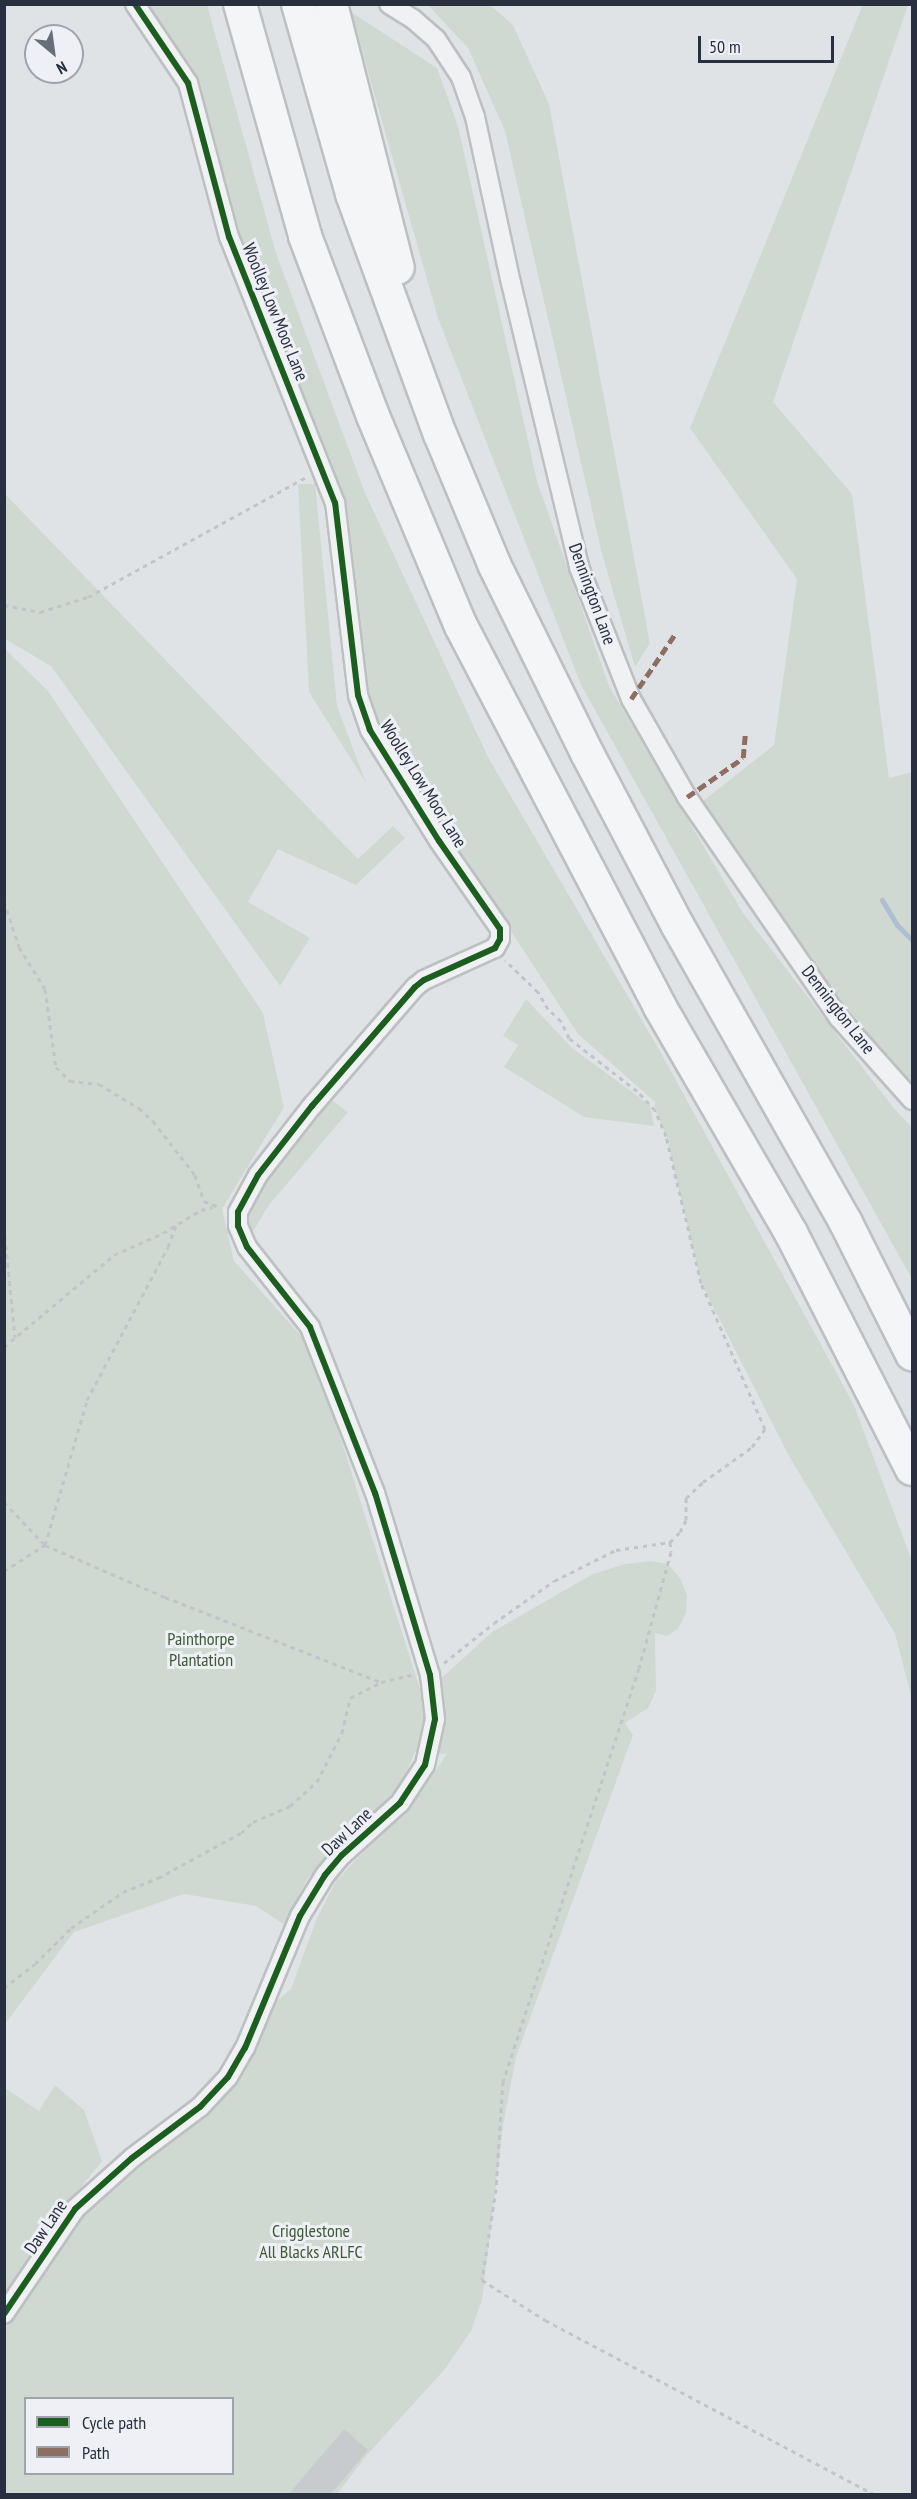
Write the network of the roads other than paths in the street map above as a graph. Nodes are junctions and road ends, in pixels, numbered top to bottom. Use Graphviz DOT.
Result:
graph roads {
  1 [pos="135,4"];
  2 [pos="240,4"];
  3 [pos="298,4"];
  4 [pos="331,4"];
  5 [pos="389,4"];
  6 [pos="440,434"];
  7 [pos="912,1100"];
  8 [pos="310,1327"];
  9 [pos="912,1354"];
  10 [pos="912,1469"];
  11 [pos="4,2314"];
  1 -- 8 [label="street, Woolley Low Moor Lane"];
  2 -- 10 [label="highway"];
  3 -- 6 [label="highway"];
  4 -- 6 [label="highway"];
  5 -- 7 [label="street, Dennington Lane"];
  6 -- 9 [label="highway"];
  8 -- 11 [label="street, Daw Lane"];
}
